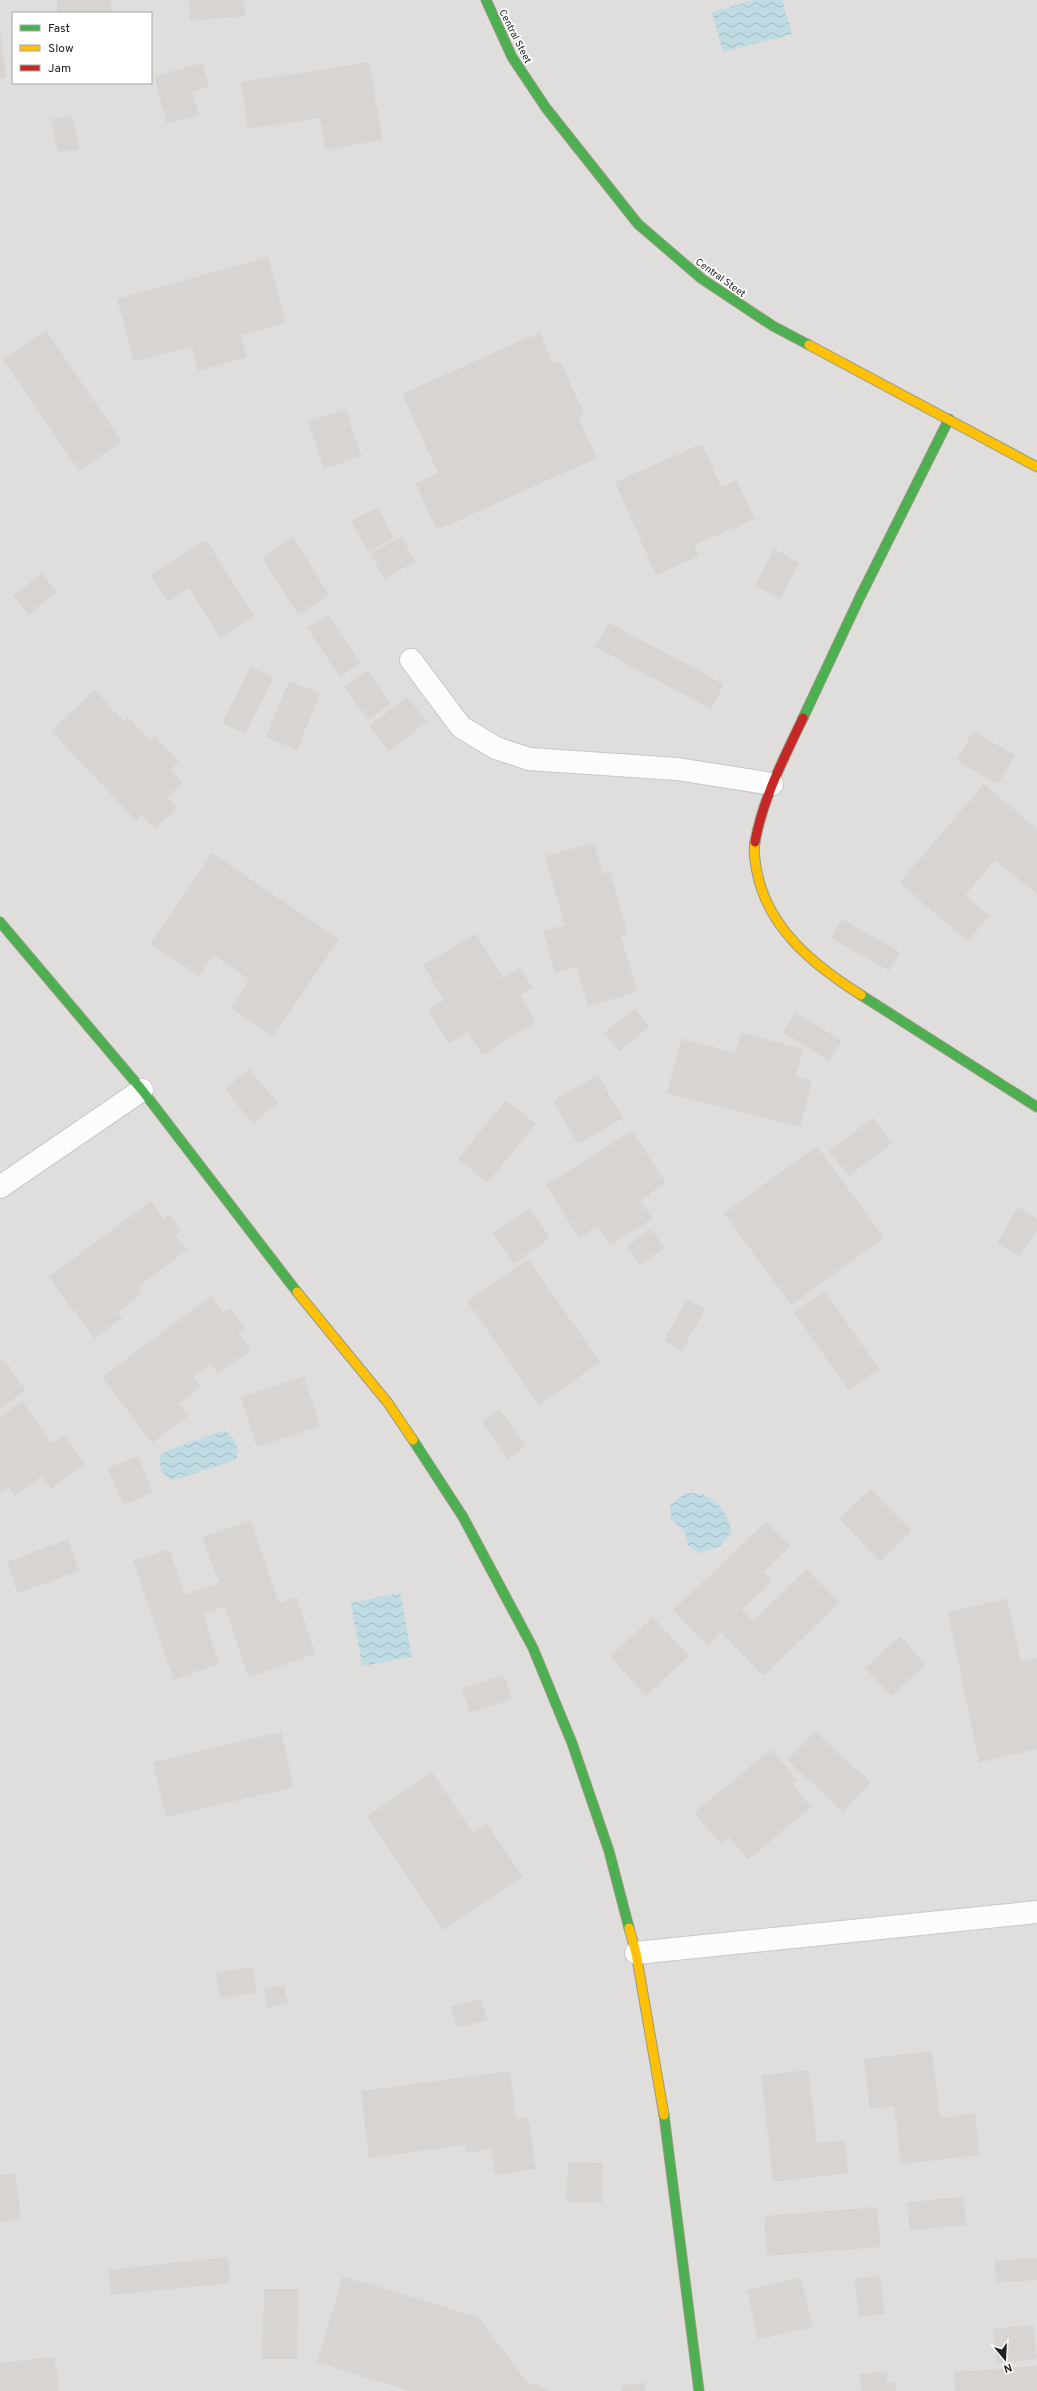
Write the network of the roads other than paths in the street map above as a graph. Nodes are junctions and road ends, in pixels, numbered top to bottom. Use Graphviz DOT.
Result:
graph roads {
  1 [pos="486,0"];
  2 [pos="949,419"];
  3 [pos="1037,467"];
  4 [pos="411,660"];
  5 [pos="772,784"];
  6 [pos="0,922"];
  7 [pos="142,1090"];
  8 [pos="1037,1107"];
  9 [pos="0,1187"];
  10 [pos="1037,1912"];
  11 [pos="636,1953"];
  12 [pos="699,2391"];
  1 -- 2 [label="street, Central Steet"];
  2 -- 3 [label="street, Central Steet"];
  2 -- 5 [label="street"];
  4 -- 5 [label="street"];
  5 -- 8 [label="street"];
  6 -- 7 [label="street"];
  7 -- 9 [label="street"];
  7 -- 11 [label="street"];
  10 -- 11 [label="street"];
  11 -- 12 [label="street"];
}
